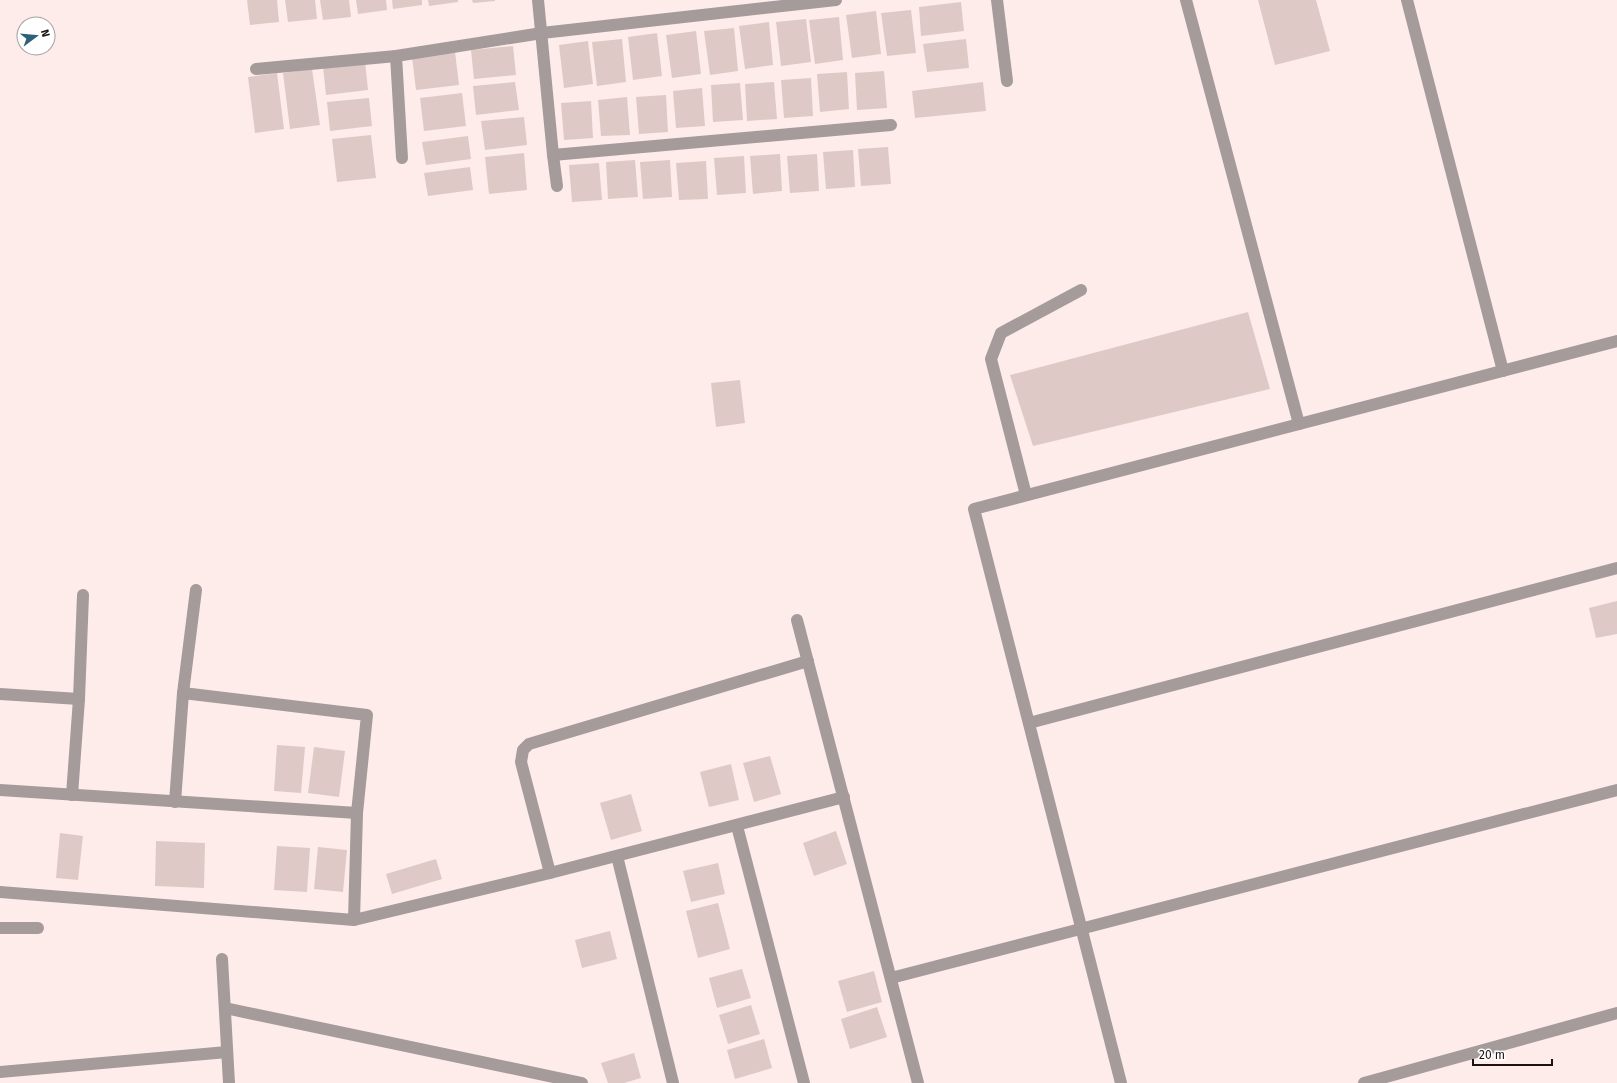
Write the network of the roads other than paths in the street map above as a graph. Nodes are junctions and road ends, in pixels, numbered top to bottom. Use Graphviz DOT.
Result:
graph roads {
  1 [pos="538,0"];
  2 [pos="836,0"];
  3 [pos="997,0"];
  4 [pos="1186,0"];
  5 [pos="1407,0"];
  6 [pos="542,33"];
  7 [pos="396,56"];
  8 [pos="256,69"];
  9 [pos="1007,81"];
  10 [pos="891,125"];
  11 [pos="553,155"];
  12 [pos="402,158"];
  13 [pos="558,186"];
  14 [pos="1081,290"];
  15 [pos="1617,341"];
  16 [pos="1503,371"];
  17 [pos="1299,424"];
  18 [pos="1026,495"];
  19 [pos="1617,568"];
  20 [pos="196,590"];
  21 [pos="83,595"];
  22 [pos="797,620"];
  23 [pos="808,660"];
  24 [pos="183,693"];
  25 [pos="0,694"];
  26 [pos="79,699"];
  27 [pos="1029,724"];
  28 [pos="0,790"];
  29 [pos="1617,790"];
  30 [pos="72,795"];
  31 [pos="844,797"];
  32 [pos="175,802"];
  33 [pos="356,813"];
  34 [pos="737,826"];
  35 [pos="617,856"];
  36 [pos="550,874"];
  37 [pos="0,892"];
  38 [pos="354,920"];
  39 [pos="0,928"];
  40 [pos="38,928"];
  41 [pos="1082,929"];
  42 [pos="222,959"];
  43 [pos="891,978"];
  44 [pos="225,1008"];
  45 [pos="1617,1013"];
  46 [pos="227,1052"];
  47 [pos="0,1072"];
  48 [pos="229,1083"];
  49 [pos="582,1083"];
  50 [pos="673,1083"];
  51 [pos="804,1083"];
  52 [pos="918,1083"];
  53 [pos="1121,1083"];
  54 [pos="1364,1083"];
  1 -- 6 [label="street"];
  2 -- 6 [label="street"];
  3 -- 9 [label="street"];
  4 -- 17 [label="street"];
  5 -- 16 [label="street"];
  6 -- 7 [label="street"];
  6 -- 11 [label="street"];
  7 -- 8 [label="street"];
  7 -- 12 [label="street"];
  10 -- 11 [label="street"];
  11 -- 13 [label="street"];
  14 -- 18 [label="street"];
  15 -- 16 [label="street"];
  16 -- 17 [label="street"];
  17 -- 18 [label="street"];
  18 -- 27 [label="street"];
  19 -- 27 [label="street"];
  20 -- 24 [label="street"];
  21 -- 26 [label="street"];
  22 -- 23 [label="street"];
  23 -- 31 [label="street"];
  23 -- 36 [label="street"];
  24 -- 32 [label="street"];
  24 -- 33 [label="street"];
  25 -- 26 [label="street"];
  26 -- 30 [label="street"];
  27 -- 41 [label="street"];
  28 -- 30 [label="street"];
  29 -- 41 [label="street"];
  30 -- 32 [label="street"];
  31 -- 34 [label="street"];
  31 -- 43 [label="street"];
  32 -- 33 [label="street"];
  33 -- 38 [label="street"];
  34 -- 35 [label="street"];
  34 -- 51 [label="street"];
  35 -- 36 [label="street"];
  35 -- 50 [label="street"];
  36 -- 38 [label="street"];
  37 -- 38 [label="street"];
  39 -- 40 [label="street"];
  41 -- 43 [label="street"];
  41 -- 53 [label="street"];
  42 -- 44 [label="street"];
  43 -- 52 [label="street"];
  44 -- 46 [label="street"];
  44 -- 49 [label="street"];
  45 -- 54 [label="street"];
  46 -- 47 [label="street"];
  46 -- 48 [label="street"];
}
